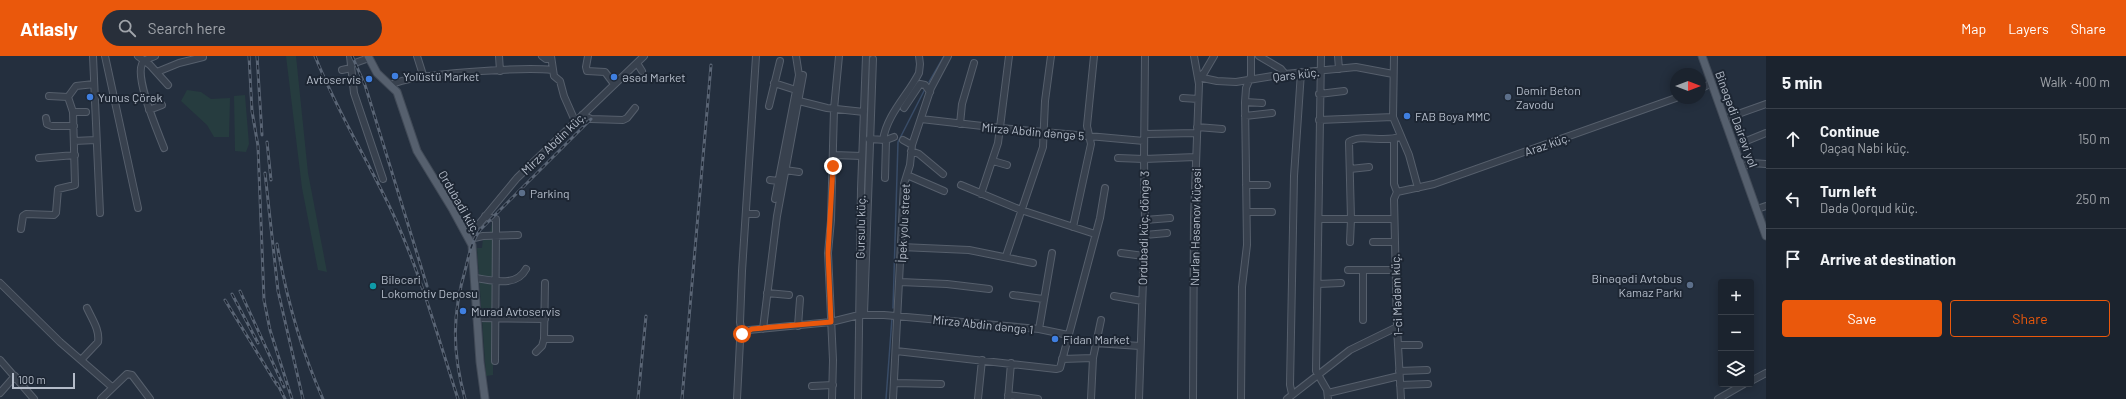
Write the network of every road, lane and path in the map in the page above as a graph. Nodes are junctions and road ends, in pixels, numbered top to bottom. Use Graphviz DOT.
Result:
graph roads {
  1 [pos="93,56"];
  2 [pos="105,56"];
  3 [pos="138,56"];
  4 [pos="155,56"];
  5 [pos="350,56"];
  6 [pos="418,56"];
  7 [pos="499,56"];
  8 [pos="542,56"];
  9 [pos="588,56"];
  10 [pos="644,56"];
  11 [pos="756,56"];
  12 [pos="796,56"];
  13 [pos="839,56"];
  14 [pos="866,56"];
  15 [pos="919,56"];
  16 [pos="948,56"];
  17 [pos="1009,56"];
  18 [pos="1052,56"];
  19 [pos="1094,56"];
  20 [pos="1145,56"];
  21 [pos="1194,56"];
  22 [pos="1214,56"];
  23 [pos="1251,56"];
  24 [pos="1260,56"];
  25 [pos="1321,56"];
  26 [pos="1338,56"];
  27 [pos="1394,56"];
  28 [pos="1702,56"];
  29 [pos="203,57"];
  30 [pos="369,57"];
  31 [pos="551,58"];
  32 [pos="873,59"];
  33 [pos="145,60"];
  34 [pos="780,61"];
  35 [pos="637,63"];
  36 [pos="974,63"];
  37 [pos="352,66"];
  38 [pos="1339,68"];
  39 [pos="342,70"];
  40 [pos="500,70"];
  41 [pos="552,70"];
  42 [pos="1320,70"];
  43 [pos="642,71"];
  44 [pos="157,72"];
  45 [pos="1300,72"];
  46 [pos="1285,74"];
  47 [pos="1393,74"];
  48 [pos="803,75"];
  49 [pos="1198,77"];
  50 [pos="424,78"];
  51 [pos="1249,80"];
  52 [pos="774,83"];
  53 [pos="1712,83"];
  54 [pos="94,84"];
  55 [pos="614,84"];
  56 [pos="168,85"];
  57 [pos="392,86"];
  58 [pos="1706,86"];
  59 [pos="798,91"];
  60 [pos="1344,91"];
  61 [pos="930,92"];
  62 [pos="1319,94"];
  63 [pos="49,96"];
  64 [pos="68,96"];
  65 [pos="1183,98"];
  66 [pos="1198,99"];
  67 [pos="1670,100"];
  68 [pos="799,101"];
  69 [pos="1245,102"];
  70 [pos="1262,103"];
  71 [pos="1766,104"];
  72 [pos="162,105"];
  73 [pos="768,106"];
  74 [pos="635,108"];
  75 [pos="904,108"];
  76 [pos="834,109"];
  77 [pos="149,110"];
  78 [pos="74,112"];
  79 [pos="86,112"];
  80 [pos="864,112"];
  81 [pos="1272,113"];
  82 [pos="582,115"];
  83 [pos="1246,116"];
  84 [pos="1393,117"];
  85 [pos="46,118"];
  86 [pos="921,119"];
  87 [pos="1724,119"];
  88 [pos="1320,120"];
  89 [pos="575,121"];
  90 [pos="960,124"];
  91 [pos="74,126"];
  92 [pos="1000,128"];
  93 [pos="1222,129"];
  94 [pos="1197,130"];
  95 [pos="1045,132"];
  96 [pos="1145,134"];
  97 [pos="1766,134"];
  98 [pos="1090,136"];
  99 [pos="1401,136"];
  100 [pos="894,137"];
  101 [pos="869,139"];
  102 [pos="1394,139"];
  103 [pos="96,140"];
  104 [pos="885,140"];
  105 [pos="903,140"];
  106 [pos="74,141"];
  107 [pos="1144,141"];
  108 [pos="1734,146"];
  109 [pos="164,148"];
  110 [pos="912,148"];
  111 [pos="75,155"];
  112 [pos="834,155"];
  113 [pos="862,156"];
  114 [pos="1196,157"];
  115 [pos="40,158"];
  116 [pos="1118,158"];
  117 [pos="1144,159"];
  118 [pos="993,162"];
  119 [pos="1766,164"];
  120 [pos="1007,166"];
  121 [pos="1369,167"];
  122 [pos="1742,167"];
  123 [pos="1350,169"];
  124 [pos="785,170"];
  125 [pos="799,172"];
  126 [pos="943,174"];
  127 [pos="907,175"];
  128 [pos="885,178"];
  129 [pos="383,179"];
  130 [pos="770,180"];
  131 [pos="778,181"];
  132 [pos="961,185"];
  133 [pos="1246,185"];
  134 [pos="1267,185"];
  135 [pos="1105,188"];
  136 [pos="1418,188"];
  137 [pos="944,191"];
  138 [pos="1397,192"];
  139 [pos="981,194"];
  140 [pos="775,199"];
  141 [pos="1766,206"];
  142 [pos="138,208"];
  143 [pos="1757,209"];
  144 [pos="1021,210"];
  145 [pos="1247,212"];
  146 [pos="1272,212"];
  147 [pos="100,213"];
  148 [pos="746,214"];
  149 [pos="756,214"];
  150 [pos="485,216"];
  151 [pos="1170,218"];
  152 [pos="1351,219"];
  153 [pos="1394,219"];
  154 [pos="1145,220"];
  155 [pos="1319,220"];
  156 [pos="1073,227"];
  157 [pos="20,229"];
  158 [pos="466,232"];
  159 [pos="1167,233"];
  160 [pos="1095,234"];
  161 [pos="518,235"];
  162 [pos="1144,235"];
  163 [pos="496,236"];
  164 [pos="1766,236"];
  165 [pos="470,239"];
  166 [pos="1350,242"];
  167 [pos="1373,242"];
  168 [pos="1394,242"];
  169 [pos="900,247"];
  170 [pos="1052,253"];
  171 [pos="1121,254"];
  172 [pos="1006,256"];
  173 [pos="1144,256"];
  174 [pos="1033,263"];
  175 [pos="526,269"];
  176 [pos="1348,270"];
  177 [pos="1363,270"];
  178 [pos="1395,270"];
  179 [pos="475,278"];
  180 [pos="496,281"];
  181 [pos="900,282"];
  182 [pos="0,283"];
  183 [pos="545,283"];
  184 [pos="1318,284"];
  185 [pos="1341,284"];
  186 [pos="989,289"];
  187 [pos="767,293"];
  188 [pos="789,295"];
  189 [pos="1014,295"];
  190 [pos="1114,296"];
  191 [pos="800,299"];
  192 [pos="1043,299"];
  193 [pos="1142,301"];
  194 [pos="87,308"];
  195 [pos="861,315"];
  196 [pos="898,315"];
  197 [pos="477,318"];
  198 [pos="495,318"];
  199 [pos="545,319"];
  200 [pos="1100,320"];
  201 [pos="1363,320"];
  202 [pos="831,322"];
  203 [pos="798,326"];
  204 [pos="1397,327"];
  205 [pos="763,329"];
  206 [pos="1039,329"];
  207 [pos="742,334"];
  208 [pos="1068,335"];
  209 [pos="544,339"];
  210 [pos="570,339"];
  211 [pos="1095,343"];
  212 [pos="1398,345"];
  213 [pos="1419,345"];
  214 [pos="1140,346"];
  215 [pos="896,351"];
  216 [pos="536,352"];
  217 [pos="1093,358"];
  218 [pos="1062,359"];
  219 [pos="0,360"];
  220 [pos="81,360"];
  221 [pos="982,360"];
  222 [pos="495,361"];
  223 [pos="1011,363"];
  224 [pos="1427,370"];
  225 [pos="1399,373"];
  226 [pos="1766,373"];
  227 [pos="15,376"];
  228 [pos="1317,376"];
  229 [pos="1754,379"];
  230 [pos="894,383"];
  231 [pos="941,384"];
  232 [pos="1428,384"];
  233 [pos="833,385"];
  234 [pos="1400,385"];
  235 [pos="812,386"];
  236 [pos="112,387"];
  237 [pos="1739,387"];
  238 [pos="0,393"];
  239 [pos="1292,394"];
  240 [pos="1328,396"];
  241 [pos="1008,397"];
  242 [pos="34,399"];
  243 [pos="101,399"];
  244 [pos="150,399"];
  245 [pos="485,399"];
  246 [pos="737,399"];
  247 [pos="832,399"];
  248 [pos="858,399"];
  249 [pos="893,399"];
  250 [pos="978,399"];
  251 [pos="1038,399"];
  252 [pos="1091,399"];
  253 [pos="1139,399"];
  254 [pos="1193,399"];
  255 [pos="1242,399"];
  256 [pos="1287,399"];
  257 [pos="1401,399"];
  258 [pos="1718,399"];
  1 -- 54 [label="street"];
  2 -- 142 [label="street"];
  3 -- 33 [label="street"];
  4 -- 33 [label="street"];
  5 -- 37 [label="street"];
  6 -- 50 [label="street"];
  7 -- 40 [label="street"];
  8 -- 31 [label="street"];
  9 -- 55 [label="street"];
  10 -- 35 [label="street, Mirzə Abdin küç."];
  11 -- 148 [label="street"];
  12 -- 59 [label="street"];
  13 -- 76 [label="street"];
  14 -- 80 [label="street, Gursulu küç."];
  15 -- 104 [label="street"];
  16 -- 61 [label="street, İpek yolu street"];
  17 -- 92 [label="street"];
  18 -- 95 [label="street"];
  19 -- 98 [label="street"];
  20 -- 96 [label="street, Ordubadi küç. döngə 3"];
  21 -- 49 [label="street, Nurlan Həsənov küçəsi"];
  22 -- 49 [label="street"];
  23 -- 51 [label="street"];
  24 -- 46 [label="street"];
  25 -- 42 [label="street"];
  26 -- 38 [label="street"];
  27 -- 47 [label="street"];
  28 -- 53 [label="main road, Binəqədi Dairəvi yol"];
  29 -- 44 [label="street"];
  30 -- 37 [label="street"];
  30 -- 57 [label="main road, Ordubadi küç."];
  31 -- 41 [label="street"];
  32 -- 101 [label="street"];
  33 -- 44 [label="street"];
  33 -- 77 [label="street"];
  34 -- 52 [label="street"];
  35 -- 43 [label="street"];
  35 -- 55 [label="street, Mirzə Abdin küç."];
  36 -- 90 [label="street"];
  37 -- 39 [label="street"];
  37 -- 129 [label="street"];
  38 -- 42 [label="street, Qars küç."];
  38 -- 47 [label="street, Qars küç."];
  40 -- 41 [label="street"];
  40 -- 50 [label="street"];
  41 -- 89 [label="street"];
  42 -- 45 [label="street, Qars küç."];
  42 -- 62 [label="street"];
  44 -- 56 [label="street"];
  45 -- 46 [label="street, Qars küç."];
  45 -- 239 [label="street"];
  46 -- 51 [label="street, Qars küç."];
  47 -- 84 [label="street"];
  48 -- 59 [label="street"];
  49 -- 51 [label="street, Qars küç."];
  49 -- 66 [label="street, Nurlan Həsənov küçəsi"];
  50 -- 57 [label="street"];
  51 -- 69 [label="street"];
  52 -- 59 [label="street"];
  52 -- 73 [label="street"];
  53 -- 58 [label="street"];
  53 -- 87 [label="main road, Binəqədi Dairəvi yol"];
  54 -- 64 [label="street"];
  54 -- 103 [label="street"];
  55 -- 82 [label="street, Mirzə Abdin küç."];
  57 -- 158 [label="main road, Ordubadi küç."];
  59 -- 68 [label="street"];
  59 -- 131 [label="street"];
  60 -- 62 [label="street"];
  61 -- 75 [label="street"];
  61 -- 86 [label="street, İpek yolu street"];
  62 -- 88 [label="street"];
  63 -- 64 [label="street"];
  64 -- 78 [label="street"];
  65 -- 66 [label="street"];
  66 -- 94 [label="street, Nurlan Həsənov küçəsi"];
  67 -- 136 [label="street, Araz küç."];
  68 -- 76 [label="street"];
  68 -- 124 [label="street"];
  69 -- 70 [label="street"];
  69 -- 83 [label="street"];
  71 -- 87 [label="street"];
  72 -- 77 [label="street"];
  74 -- 82 [label="street"];
  76 -- 80 [label="street"];
  76 -- 112 [label="street"];
  77 -- 109 [label="street"];
  78 -- 79 [label="street"];
  78 -- 91 [label="street"];
  80 -- 113 [label="street, Gursulu küç."];
  81 -- 83 [label="street"];
  82 -- 89 [label="street, Mirzə Abdin küç."];
  83 -- 133 [label="street"];
  84 -- 88 [label="street"];
  84 -- 99 [label="street"];
  85 -- 91 [label="street"];
  86 -- 90 [label="street, Mirzə Abdin dəngə 5"];
  86 -- 110 [label="street, İpek yolu street"];
  87 -- 108 [label="main road, Binəqədi Dairəvi yol"];
  88 -- 155 [label="street"];
  89 -- 150 [label="street, Mirzə Abdin küç."];
  90 -- 92 [label="street, Mirzə Abdin dəngə 5"];
  91 -- 106 [label="street"];
  92 -- 95 [label="street, Mirzə Abdin dəngə 5"];
  92 -- 118 [label="street"];
  93 -- 94 [label="street"];
  94 -- 96 [label="street"];
  94 -- 114 [label="street, Nurlan Həsənov küçəsi"];
  95 -- 98 [label="street, Mirzə Abdin dəngə 5"];
  95 -- 144 [label="street"];
  96 -- 107 [label="street, Ordubadi küç. döngə 3"];
  97 -- 108 [label="street"];
  98 -- 107 [label="street, Mirzə Abdin dəngə 5"];
  98 -- 156 [label="street"];
  99 -- 102 [label="street"];
  99 -- 136 [label="street"];
  100 -- 104 [label="street"];
  101 -- 104 [label="street"];
  101 -- 195 [label="street"];
  102 -- 123 [label="street"];
  102 -- 138 [label="street, 1-ci Mədəm küç."];
  103 -- 106 [label="street"];
  103 -- 147 [label="street"];
  104 -- 128 [label="street"];
  105 -- 110 [label="street"];
  106 -- 111 [label="street"];
  107 -- 117 [label="street, Ordubadi küç. döngə 3"];
  108 -- 122 [label="main road, Binəqədi Dairəvi yol"];
  110 -- 126 [label="street"];
  110 -- 127 [label="street, İpek yolu street"];
  111 -- 115 [label="street"];
  111 -- 157 [label="street"];
  112 -- 113 [label="street"];
  112 -- 202 [label="street"];
  113 -- 195 [label="street, Gursulu küç."];
  114 -- 117 [label="street"];
  114 -- 254 [label="street, Nurlan Həsənov küçəsi"];
  116 -- 117 [label="street"];
  117 -- 154 [label="street, Ordubadi küç. döngə 3"];
  118 -- 120 [label="street"];
  118 -- 139 [label="street"];
  119 -- 122 [label="street"];
  121 -- 123 [label="street"];
  122 -- 143 [label="main road, Binəqədi Dairəvi yol"];
  123 -- 152 [label="street"];
  124 -- 125 [label="street"];
  124 -- 187 [label="street"];
  127 -- 137 [label="street"];
  127 -- 169 [label="street, İpek yolu street"];
  130 -- 131 [label="street"];
  131 -- 140 [label="street"];
  132 -- 139 [label="street"];
  133 -- 134 [label="street"];
  133 -- 145 [label="street"];
  135 -- 160 [label="street"];
  136 -- 138 [label="street, Araz küç."];
  138 -- 153 [label="street, 1-ci Mədəm küç."];
  139 -- 144 [label="street"];
  141 -- 143 [label="street"];
  143 -- 164 [label="main road, Binəqədi Dairəvi yol"];
  144 -- 156 [label="street"];
  144 -- 172 [label="street"];
  145 -- 146 [label="street"];
  145 -- 255 [label="street"];
  148 -- 149 [label="street"];
  148 -- 207 [label="street"];
  150 -- 158 [label="street, Mirzə Abdin küç."];
  150 -- 163 [label="street"];
  151 -- 154 [label="street"];
  152 -- 153 [label="street"];
  152 -- 155 [label="street"];
  152 -- 166 [label="street"];
  153 -- 168 [label="street, 1-ci Mədəm küç."];
  154 -- 162 [label="street, Ordubadi küç. döngə 3"];
  155 -- 184 [label="street"];
  156 -- 160 [label="street"];
  158 -- 165 [label="main road, Ordubadi küç."];
  159 -- 162 [label="street"];
  160 -- 208 [label="street"];
  161 -- 163 [label="street"];
  162 -- 173 [label="street, Ordubadi küç. döngə 3"];
  163 -- 165 [label="street"];
  163 -- 180 [label="street"];
  165 -- 179 [label="main road, Ordubadi küç."];
  167 -- 168 [label="street"];
  168 -- 178 [label="street, 1-ci Mədəm küç."];
  169 -- 172 [label="street"];
  169 -- 181 [label="street, İpek yolu street"];
  170 -- 192 [label="street"];
  171 -- 173 [label="street"];
  172 -- 174 [label="street"];
  173 -- 193 [label="street, Ordubadi küç. döngə 3"];
  175 -- 180 [label="street"];
  176 -- 177 [label="street"];
  177 -- 178 [label="street"];
  177 -- 201 [label="street"];
  178 -- 204 [label="street, 1-ci Mədəm küç."];
  179 -- 180 [label="street"];
  179 -- 197 [label="main road, Ordubadi küç."];
  180 -- 198 [label="street"];
  181 -- 186 [label="street"];
  181 -- 196 [label="street, İpek yolu street"];
  182 -- 220 [label="street"];
  183 -- 199 [label="street"];
  184 -- 185 [label="street"];
  184 -- 228 [label="street"];
  187 -- 188 [label="street"];
  187 -- 205 [label="street"];
  189 -- 192 [label="street"];
  190 -- 193 [label="street"];
  191 -- 203 [label="street"];
  192 -- 206 [label="street"];
  193 -- 214 [label="street, Ordubadi küç. döngə 3"];
  194 -- 220 [label="street"];
  195 -- 196 [label="street, Mirzə Abdin dəngə 1"];
  195 -- 202 [label="street, Mirzə Abdin dəngə 1"];
  195 -- 248 [label="street, Gursulu küç."];
  196 -- 206 [label="street, Mirzə Abdin dəngə 1"];
  196 -- 215 [label="street, İpek yolu street"];
  197 -- 198 [label="street"];
  197 -- 245 [label="main road, Ordubadi küç."];
  198 -- 199 [label="street"];
  198 -- 222 [label="street"];
  199 -- 209 [label="street"];
  200 -- 211 [label="street"];
  202 -- 203 [label="street, Mirzə Abdin dəngə 1"];
  202 -- 233 [label="street"];
  203 -- 205 [label="street, Mirzə Abdin dəngə 1"];
  204 -- 212 [label="street, 1-ci Mədəm küç."];
  204 -- 228 [label="street"];
  205 -- 207 [label="street, Mirzə Abdin dəngə 1"];
  206 -- 208 [label="street, Mirzə Abdin dəngə 1"];
  207 -- 246 [label="street"];
  208 -- 218 [label="street"];
  209 -- 210 [label="street"];
  209 -- 216 [label="street"];
  211 -- 214 [label="street"];
  211 -- 217 [label="street"];
  212 -- 213 [label="street"];
  212 -- 225 [label="street, 1-ci Mədəm küç."];
  214 -- 253 [label="street, Ordubadi küç. döngə 3"];
  215 -- 221 [label="street"];
  215 -- 230 [label="street, İpek yolu street"];
  217 -- 218 [label="street"];
  217 -- 252 [label="street"];
  218 -- 223 [label="street"];
  219 -- 227 [label="street"];
  220 -- 236 [label="street"];
  221 -- 223 [label="street"];
  221 -- 250 [label="street"];
  223 -- 241 [label="street"];
  224 -- 225 [label="street"];
  225 -- 234 [label="street, 1-ci Mədəm küç."];
  225 -- 240 [label="street"];
  226 -- 229 [label="street"];
  227 -- 238 [label="street"];
  227 -- 242 [label="street"];
  228 -- 239 [label="street"];
  228 -- 240 [label="street"];
  230 -- 231 [label="street"];
  230 -- 249 [label="street, İpek yolu street"];
  232 -- 234 [label="street"];
  233 -- 235 [label="street"];
  233 -- 247 [label="street"];
  234 -- 257 [label="street, 1-ci Mədəm küç."];
  236 -- 243 [label="street"];
  236 -- 244 [label="street"];
  237 -- 258 [label="street"];
  239 -- 256 [label="street"];
  241 -- 251 [label="street"];
}
